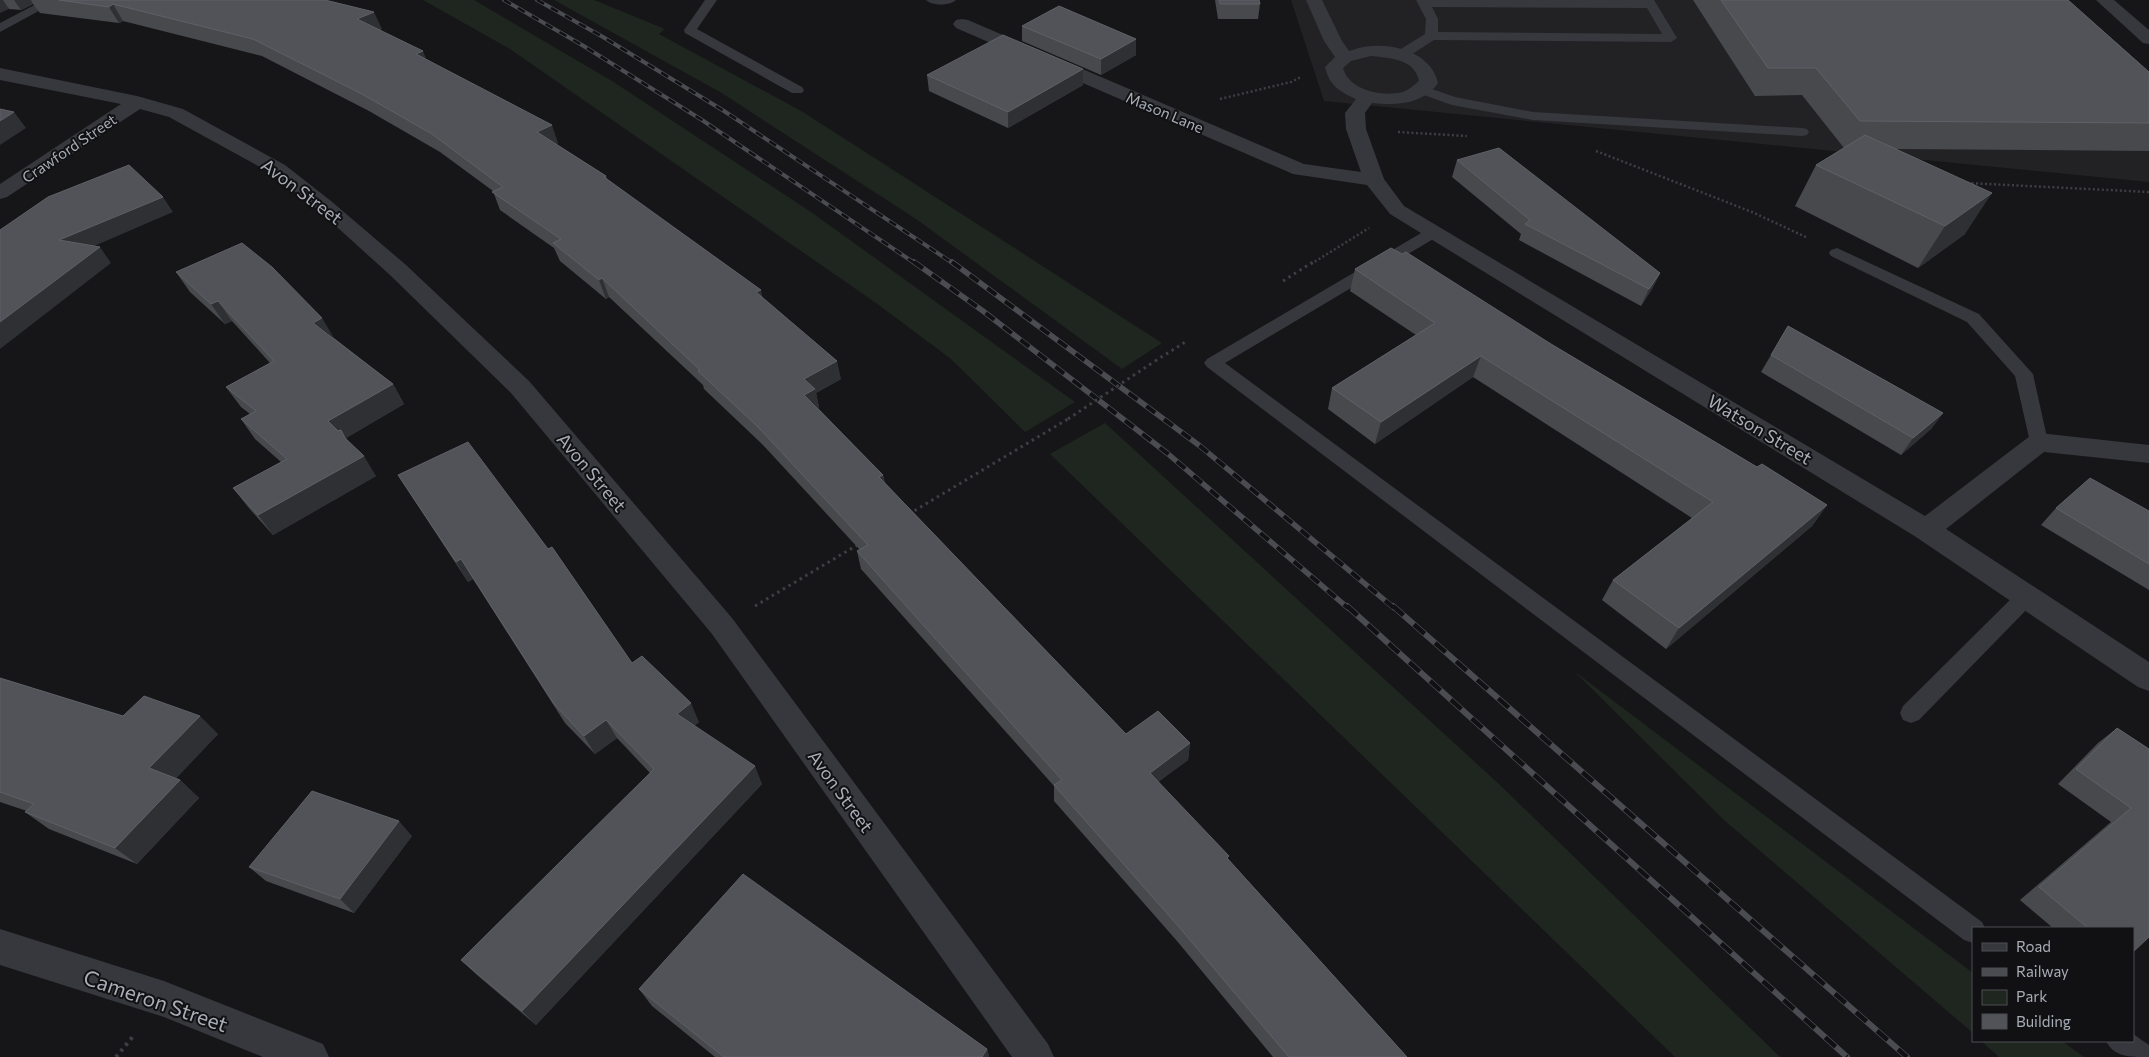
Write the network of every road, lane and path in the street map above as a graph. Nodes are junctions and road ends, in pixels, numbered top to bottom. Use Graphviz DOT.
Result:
graph roads {
  1 [pos="53,0"];
  2 [pos="711,0"];
  3 [pos="932,0"];
  4 [pos="950,0"];
  5 [pos="1314,0"];
  6 [pos="2104,0"];
  7 [pos="1423,2"];
  8 [pos="1650,2"];
  9 [pos="962,24"];
  10 [pos="0,28"];
  11 [pos="1431,36"];
  12 [pos="2149,39"];
  13 [pos="1401,55"];
  14 [pos="1344,57"];
  15 [pos="0,74"];
  16 [pos="796,90"];
  17 [pos="1423,90"];
  18 [pos="1367,97"];
  19 [pos="137,102"];
  20 [pos="1166,113"];
  21 [pos="1356,129"];
  22 [pos="1802,132"];
  23 [pos="1471,137"];
  24 [pos="1595,151"];
  25 [pos="1374,180"];
  26 [pos="1964,182"];
  27 [pos="2149,192"];
  28 [pos="0,193"];
  29 [pos="1434,232"];
  30 [pos="1838,252"];
  31 [pos="1155,361"];
  32 [pos="2039,442"];
  33 [pos="2149,454"];
  34 [pos="907,515"];
  35 [pos="1926,530"];
  36 [pos="865,540"];
  37 [pos="2027,596"];
  38 [pos="722,626"];
  39 [pos="2149,678"];
  40 [pos="1911,713"];
  41 [pos="1972,930"];
  42 [pos="0,947"];
  43 [pos="2121,1042"];
  44 [pos="310,1057"];
  45 [pos="1035,1057"];
  46 [pos="2142,1057"];
  1 -- 10 [label="lane"];
  2 -- 16 [label="lane"];
  3 -- 4 [label="lane"];
  5 -- 14 [label="street"];
  6 -- 12 [label="street"];
  7 -- 8 [label="lane"];
  7 -- 11 [label="lane"];
  8 -- 11 [label="lane"];
  9 -- 20 [label="street, Mason Lane"];
  11 -- 13 [label="lane"];
  13 -- 14 [label="street"];
  13 -- 17 [label="street"];
  14 -- 18 [label="street"];
  14 -- 20 [label="path"];
  15 -- 19 [label="street, Avon Street"];
  17 -- 18 [label="street"];
  17 -- 22 [label="lane"];
  18 -- 21 [label="street"];
  19 -- 28 [label="street, Crawford Street"];
  19 -- 38 [label="street, Avon Street"];
  20 -- 25 [label="street, Mason Lane"];
  21 -- 23 [label="path"];
  21 -- 25 [label="street, Watson Street"];
  24 -- 30 [label="path"];
  25 -- 29 [label="street, Watson Street"];
  26 -- 27 [label="path"];
  29 -- 35 [label="street, Watson Street"];
  29 -- 41 [label="lane"];
  30 -- 32 [label="lane"];
  31 -- 34 [label="path, bridge"];
  32 -- 33 [label="street"];
  32 -- 35 [label="street"];
  35 -- 37 [label="street, Watson Street"];
  36 -- 38 [label="path"];
  37 -- 39 [label="street, Watson Street"];
  37 -- 40 [label="lane"];
  38 -- 45 [label="street, Avon Street"];
  42 -- 44 [label="street, Cameron Street"];
  43 -- 46 [label="lane"];
}
